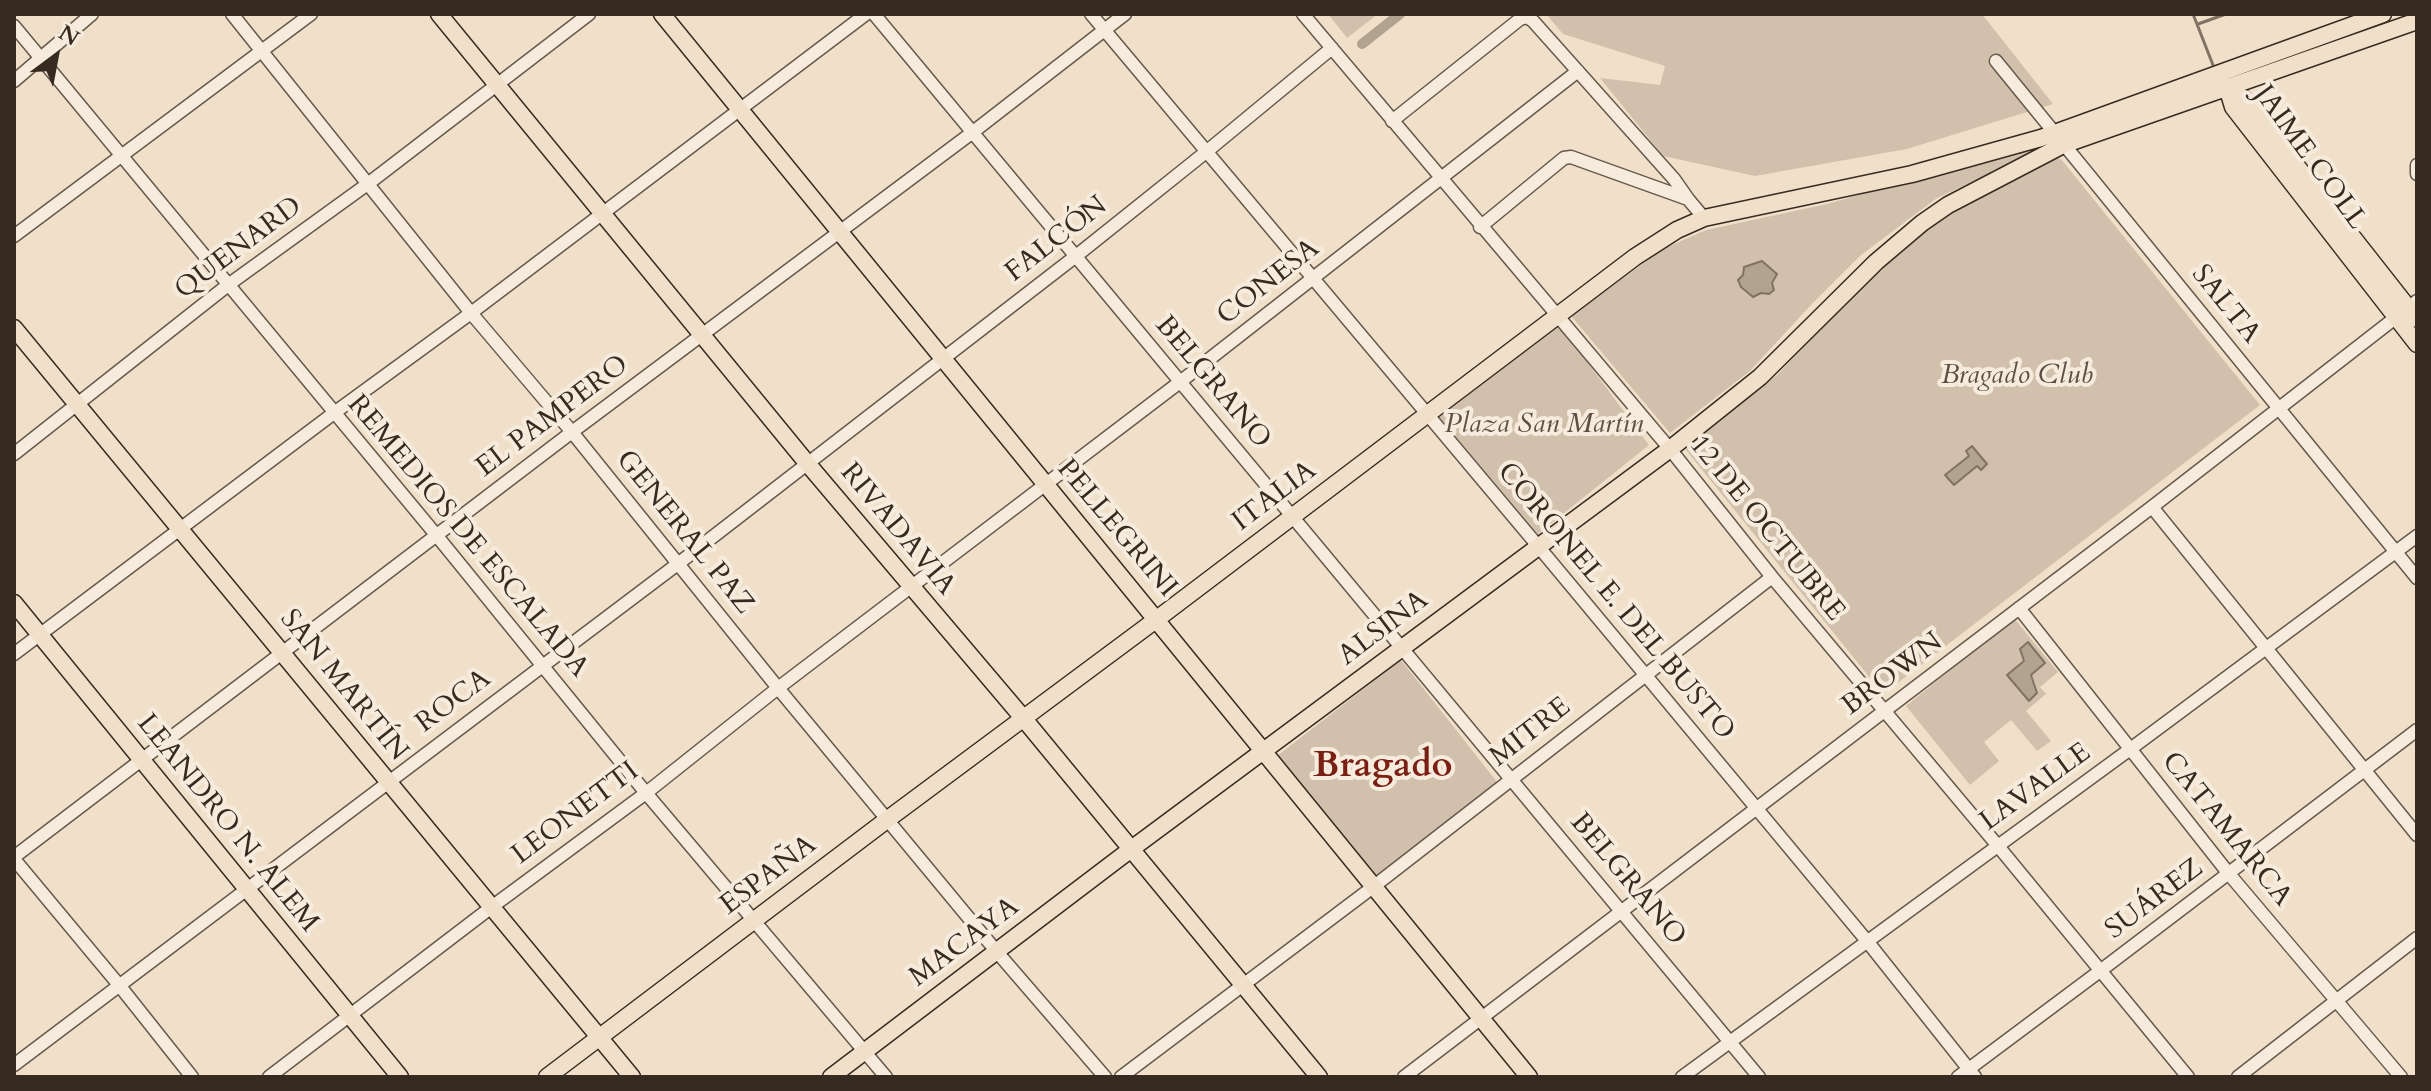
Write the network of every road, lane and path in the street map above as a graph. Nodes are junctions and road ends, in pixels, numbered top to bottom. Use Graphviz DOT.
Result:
graph roads {
  1 [pos="92,14"];
  2 [pos="232,14"];
  3 [pos="311,14"];
  4 [pos="439,14"];
  5 [pos="589,14"];
  6 [pos="662,14"];
  7 [pos="866,14"];
  8 [pos="874,14"];
  9 [pos="1091,14"];
  10 [pos="1125,14"];
  11 [pos="1303,14"];
  12 [pos="2383,14"];
  13 [pos="2417,21"];
  14 [pos="14,26"];
  15 [pos="1105,30"];
  16 [pos="1332,48"];
  17 [pos="261,50"];
  18 [pos="41,58"];
  19 [pos="1996,61"];
  20 [pos="1578,71"];
  21 [pos="14,81"];
  22 [pos="2222,81"];
  23 [pos="497,86"];
  24 [pos="739,108"];
  25 [pos="1392,121"];
  26 [pos="973,132"];
  27 [pos="2058,139"];
  28 [pos="1206,152"];
  29 [pos="121,155"];
  30 [pos="2417,165"];
  31 [pos="2417,174"];
  32 [pos="1441,180"];
  33 [pos="369,183"];
  34 [pos="1688,199"];
  35 [pos="602,213"];
  36 [pos="1704,218"];
  37 [pos="1480,227"];
  38 [pos="840,232"];
  39 [pos="14,236"];
  40 [pos="1076,256"];
  41 [pos="1314,278"];
  42 [pos="228,285"];
  43 [pos="2410,312"];
  44 [pos="471,313"];
  45 [pos="1557,317"];
  46 [pos="14,328"];
  47 [pos="702,334"];
  48 [pos="2417,344"];
  49 [pos="942,358"];
  50 [pos="1180,382"];
  51 [pos="77,404"];
  52 [pos="2279,409"];
  53 [pos="334,413"];
  54 [pos="1427,414"];
  55 [pos="572,432"];
  56 [pos="1670,449"];
  57 [pos="14,454"];
  58 [pos="807,463"];
  59 [pos="1046,486"];
  60 [pos="2152,507"];
  61 [pos="1292,517"];
  62 [pos="182,529"];
  63 [pos="437,536"];
  64 [pos="2417,536"];
  65 [pos="1538,546"];
  66 [pos="2395,552"];
  67 [pos="679,563"];
  68 [pos="1772,577"];
  69 [pos="2417,578"];
  70 [pos="911,588"];
  71 [pos="14,603"];
  72 [pos="2019,608"];
  73 [pos="1157,619"];
  74 [pos="40,635"];
  75 [pos="2266,648"];
  76 [pos="1402,649"];
  77 [pos="283,652"];
  78 [pos="14,654"];
  79 [pos="543,666"];
  80 [pos="1645,676"];
  81 [pos="778,688"];
  82 [pos="1884,712"];
  83 [pos="1024,719"];
  84 [pos="2417,730"];
  85 [pos="2129,750"];
  86 [pos="1263,752"];
  87 [pos="142,761"];
  88 [pos="2366,771"];
  89 [pos="1510,779"];
  90 [pos="387,782"];
  91 [pos="646,793"];
  92 [pos="1756,810"];
  93 [pos="888,819"];
  94 [pos="2417,835"];
  95 [pos="1998,846"];
  96 [pos="1130,850"];
  97 [pos="14,858"];
  98 [pos="2229,874"];
  99 [pos="1373,887"];
  100 [pos="247,890"];
  101 [pos="493,906"];
  102 [pos="1621,913"];
  103 [pos="753,920"];
  104 [pos="2417,938"];
  105 [pos="1867,941"];
  106 [pos="997,952"];
  107 [pos="2100,971"];
  108 [pos="119,985"];
  109 [pos="1244,986"];
  110 [pos="2337,1001"];
  111 [pos="350,1016"];
  112 [pos="1481,1019"];
  113 [pos="599,1036"];
  114 [pos="1731,1041"];
  115 [pos="864,1051"];
  116 [pos="14,1065"];
  117 [pos="1967,1074"];
  118 [pos="192,1077"];
  119 [pos="269,1077"];
  120 [pos="400,1077"];
  121 [pos="547,1077"];
  122 [pos="632,1077"];
  123 [pos="831,1077"];
  124 [pos="886,1077"];
  125 [pos="1105,1077"];
  126 [pos="1121,1077"];
  127 [pos="1319,1077"];
  128 [pos="1404,1077"];
  129 [pos="1529,1077"];
  130 [pos="1682,1077"];
  131 [pos="1759,1077"];
  132 [pos="2188,1077"];
  133 [pos="2238,1077"];
  134 [pos="2401,1077"];
  1 -- 18 [label="street"];
  2 -- 17 [label="street, GENERAL PAZ"];
  3 -- 17 [label="street"];
  4 -- 23 [label="main road, RIVADAVIA"];
  5 -- 23 [label="street, QUENARD"];
  6 -- 24 [label="main road, PELLEGRINI"];
  7 -- 24 [label="street"];
  8 -- 26 [label="street, BELGRANO"];
  9 -- 15 [label="street, CORONEL E. DEL BUSTO"];
  10 -- 15 [label="street, EL PAMPERO"];
  11 -- 16 [label="street, 12 DE OCTUBRE"];
  12 -- 22 [label="main road"];
  13 -- 22 [label="main road"];
  14 -- 18 [label="street, REMEDIOS DE ESCALADA"];
  15 -- 26 [label="street, EL PAMPERO"];
  15 -- 28 [label="street, CORONEL E. DEL BUSTO"];
  16 -- 25 [label="street, 12 DE OCTUBRE"];
  16 -- 28 [label="street, FALCÓN"];
  17 -- 29 [label="street"];
  17 -- 33 [label="street, GENERAL PAZ"];
  18 -- 21 [label="street"];
  18 -- 29 [label="street, REMEDIOS DE ESCALADA"];
  19 -- 27 [label="street, SALTA"];
  20 -- 25 [label="street"];
  20 -- 32 [label="street, CONESA"];
  20 -- 34 [label="street"];
  22 -- 27 [label="main road"];
  22 -- 43 [label="main road, JAIME COLL"];
  23 -- 33 [label="street, QUENARD"];
  23 -- 35 [label="main road, RIVADAVIA"];
  24 -- 35 [label="street"];
  24 -- 38 [label="main road, PELLEGRINI"];
  25 -- 32 [label="street, 12 DE OCTUBRE"];
  26 -- 38 [label="street, EL PAMPERO"];
  26 -- 40 [label="street, BELGRANO"];
  27 -- 36 [label="main road, ITALIA"];
  27 -- 52 [label="street, SALTA"];
  27 -- 56 [label="main road, ALSINA"];
  28 -- 40 [label="street, FALCÓN"];
  28 -- 41 [label="street, CORONEL E. DEL BUSTO"];
  29 -- 39 [label="street"];
  29 -- 42 [label="street, REMEDIOS DE ESCALADA"];
  30 -- 31 [label="street"];
  32 -- 37 [label="street, 12 DE OCTUBRE"];
  32 -- 41 [label="street, CONESA"];
  33 -- 42 [label="street, QUENARD"];
  33 -- 44 [label="street, GENERAL PAZ"];
  34 -- 36 [label="street"];
  34 -- 37 [label="street"];
  35 -- 44 [label="street"];
  35 -- 47 [label="main road, RIVADAVIA"];
  36 -- 45 [label="main road, ITALIA"];
  37 -- 45 [label="street, 12 DE OCTUBRE"];
  38 -- 47 [label="street, EL PAMPERO"];
  38 -- 49 [label="main road, PELLEGRINI"];
  40 -- 49 [label="street, FALCÓN"];
  40 -- 50 [label="street, BELGRANO"];
  41 -- 50 [label="street, CONESA"];
  41 -- 54 [label="street, CORONEL E. DEL BUSTO"];
  42 -- 51 [label="street, QUENARD"];
  42 -- 53 [label="street, REMEDIOS DE ESCALADA"];
  43 -- 48 [label="main road, JAIME COLL"];
  43 -- 52 [label="street, BROWN"];
  44 -- 53 [label="street"];
  44 -- 55 [label="street, GENERAL PAZ"];
  45 -- 54 [label="main road, ITALIA"];
  45 -- 56 [label="street, 12 DE OCTUBRE"];
  46 -- 51 [label="main road, SAN MARTÍN"];
  47 -- 55 [label="street, EL PAMPERO"];
  47 -- 58 [label="main road, RIVADAVIA"];
  49 -- 58 [label="street, FALCÓN"];
  49 -- 59 [label="main road, PELLEGRINI"];
  50 -- 59 [label="street, CONESA"];
  50 -- 61 [label="street, BELGRANO"];
  51 -- 57 [label="street, QUENARD"];
  51 -- 62 [label="main road, SAN MARTÍN"];
  52 -- 60 [label="street, BROWN"];
  52 -- 66 [label="street, SALTA"];
  53 -- 62 [label="street"];
  53 -- 63 [label="street, REMEDIOS DE ESCALADA"];
  54 -- 61 [label="main road, ITALIA"];
  54 -- 65 [label="street, CORONEL E. DEL BUSTO"];
  55 -- 63 [label="street, EL PAMPERO"];
  55 -- 67 [label="street, GENERAL PAZ"];
  56 -- 65 [label="main road, ALSINA"];
  56 -- 68 [label="street, 12 DE OCTUBRE"];
  58 -- 67 [label="street, ROCA"];
  58 -- 70 [label="main road, RIVADAVIA"];
  59 -- 70 [label="street, CONESA"];
  59 -- 73 [label="main road, PELLEGRINI"];
  60 -- 72 [label="street, BROWN"];
  60 -- 75 [label="street"];
  61 -- 73 [label="main road, ITALIA"];
  61 -- 76 [label="street, BELGRANO"];
  62 -- 74 [label="street"];
  62 -- 77 [label="main road, SAN MARTÍN"];
  63 -- 77 [label="street, EL PAMPERO"];
  63 -- 79 [label="street, REMEDIOS DE ESCALADA"];
  64 -- 66 [label="street, LAVALLE"];
  65 -- 76 [label="main road, ALSINA"];
  65 -- 80 [label="street, CORONEL E. DEL BUSTO"];
  66 -- 69 [label="street, SALTA"];
  66 -- 75 [label="street, LAVALLE"];
  67 -- 79 [label="street, ROCA"];
  67 -- 81 [label="street, GENERAL PAZ"];
  68 -- 80 [label="street, MITRE"];
  68 -- 82 [label="street, 12 DE OCTUBRE"];
  70 -- 81 [label="street, LEONETTI"];
  70 -- 83 [label="main road, RIVADAVIA"];
  71 -- 74 [label="main road, LEANDRO N. ALEM"];
  72 -- 82 [label="street, BROWN"];
  72 -- 85 [label="street, CATAMARCA"];
  73 -- 83 [label="main road, ITALIA"];
  73 -- 86 [label="main road, PELLEGRINI"];
  74 -- 78 [label="street"];
  74 -- 87 [label="main road, LEANDRO N. ALEM"];
  75 -- 85 [label="street, LAVALLE"];
  75 -- 88 [label="street"];
  76 -- 86 [label="main road, ALSINA"];
  76 -- 89 [label="street, BELGRANO"];
  77 -- 87 [label="street, EL PAMPERO"];
  77 -- 90 [label="main road, SAN MARTÍN"];
  79 -- 90 [label="street, ROCA"];
  79 -- 91 [label="street, REMEDIOS DE ESCALADA"];
  80 -- 89 [label="street, MITRE"];
  80 -- 92 [label="street, CORONEL E. DEL BUSTO"];
  81 -- 91 [label="street, LEONETTI"];
  81 -- 93 [label="street, GENERAL PAZ"];
  82 -- 92 [label="street, BROWN"];
  82 -- 95 [label="street, 12 DE OCTUBRE"];
  83 -- 93 [label="main road, ESPAÑA"];
  83 -- 96 [label="main road, RIVADAVIA"];
  84 -- 88 [label="street, SUÁREZ"];
  85 -- 95 [label="street, LAVALLE"];
  85 -- 98 [label="street, CATAMARCA"];
  86 -- 96 [label="main road, ALSINA"];
  86 -- 99 [label="main road, PELLEGRINI"];
  87 -- 97 [label="street, EL PAMPERO"];
  87 -- 100 [label="main road, LEANDRO N. ALEM"];
  88 -- 94 [label="street"];
  88 -- 98 [label="street, SUÁREZ"];
  89 -- 99 [label="street, MITRE"];
  89 -- 102 [label="street, BELGRANO"];
  90 -- 100 [label="street, ROCA"];
  90 -- 101 [label="main road, SAN MARTÍN"];
  91 -- 101 [label="street, LEONETTI"];
  91 -- 103 [label="street, REMEDIOS DE ESCALADA"];
  92 -- 102 [label="street, BROWN"];
  92 -- 105 [label="street, CORONEL E. DEL BUSTO"];
  93 -- 103 [label="main road, ESPAÑA"];
  93 -- 106 [label="street, GENERAL PAZ"];
  95 -- 105 [label="street, LAVALLE"];
  95 -- 107 [label="street, 12 DE OCTUBRE"];
  96 -- 106 [label="main road, MACAYA"];
  96 -- 109 [label="main road, RIVADAVIA"];
  97 -- 108 [label="street"];
  98 -- 107 [label="street, SUÁREZ"];
  98 -- 110 [label="street, CATAMARCA"];
  99 -- 109 [label="street, MITRE"];
  99 -- 112 [label="main road, PELLEGRINI"];
  100 -- 108 [label="street, ROCA"];
  100 -- 111 [label="main road, LEANDRO N. ALEM"];
  101 -- 111 [label="street, LEONETTI"];
  101 -- 113 [label="main road, SAN MARTÍN"];
  102 -- 112 [label="street, BROWN"];
  102 -- 114 [label="street, BELGRANO"];
  103 -- 113 [label="main road, ESPAÑA"];
  103 -- 115 [label="street, REMEDIOS DE ESCALADA"];
  104 -- 110 [label="street"];
  105 -- 114 [label="street, LAVALLE"];
  105 -- 117 [label="street, CORONEL E. DEL BUSTO"];
  106 -- 115 [label="main road, MACAYA"];
  106 -- 125 [label="street, GENERAL PAZ"];
  107 -- 117 [label="street, SUÁREZ"];
  107 -- 132 [label="street, 12 DE OCTUBRE"];
  108 -- 116 [label="street, ROCA"];
  108 -- 118 [label="street"];
  109 -- 126 [label="street, MITRE"];
  109 -- 127 [label="main road, RIVADAVIA"];
  110 -- 133 [label="street"];
  110 -- 134 [label="street, CATAMARCA"];
  111 -- 119 [label="street, LEONETTI"];
  111 -- 120 [label="main road, LEANDRO N. ALEM"];
  112 -- 128 [label="street, BROWN"];
  112 -- 129 [label="main road, PELLEGRINI"];
  113 -- 121 [label="main road, ESPAÑA"];
  113 -- 122 [label="main road, SAN MARTÍN"];
  114 -- 130 [label="street, LAVALLE"];
  114 -- 131 [label="street, BELGRANO"];
  115 -- 123 [label="main road, MACAYA"];
  115 -- 124 [label="street, REMEDIOS DE ESCALADA"];
}
